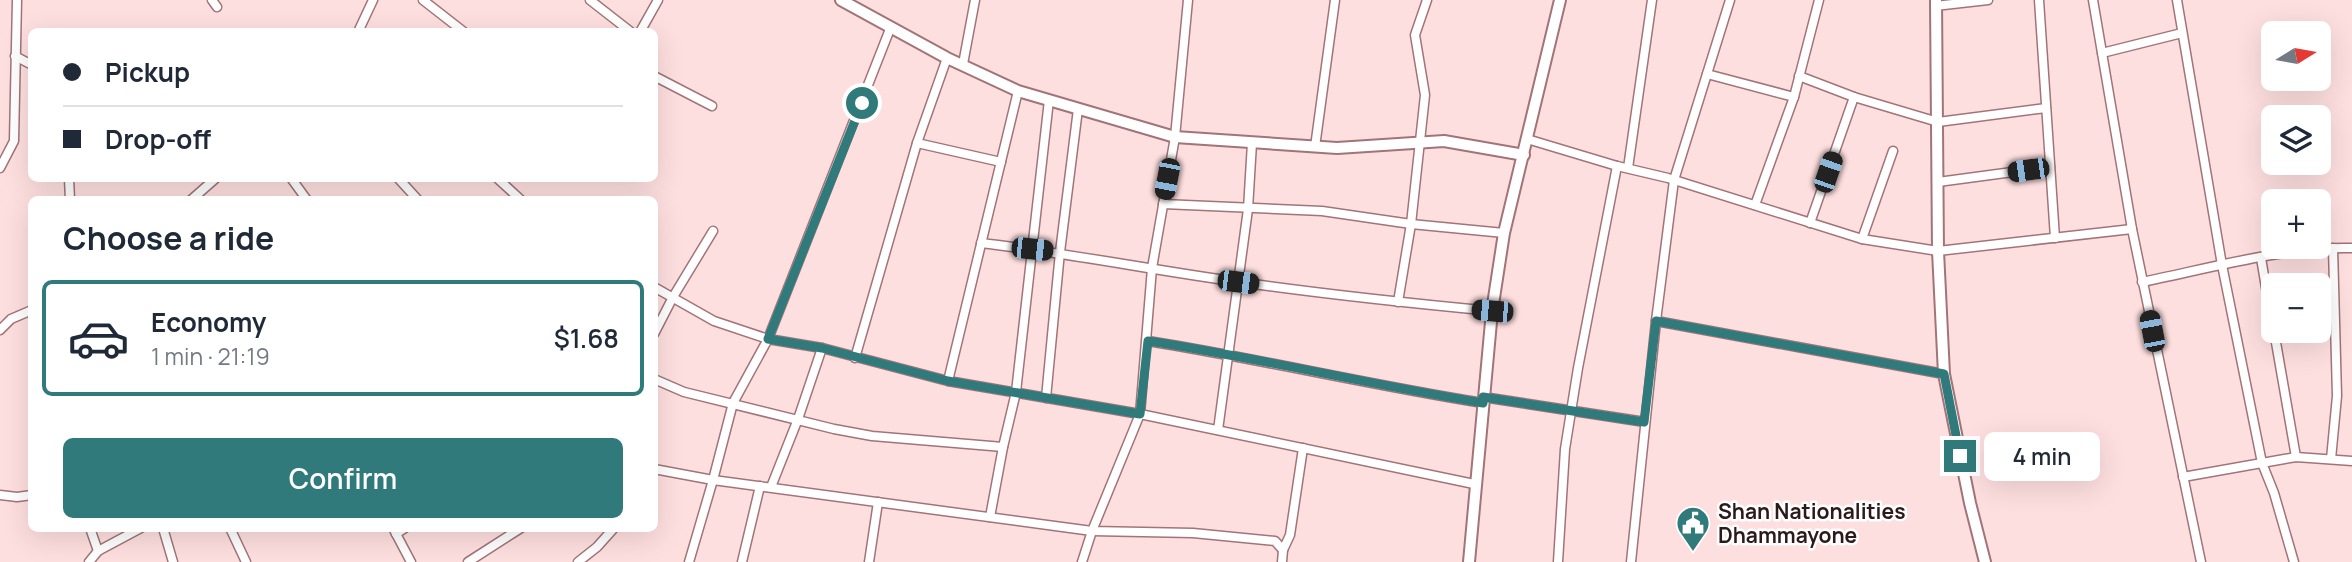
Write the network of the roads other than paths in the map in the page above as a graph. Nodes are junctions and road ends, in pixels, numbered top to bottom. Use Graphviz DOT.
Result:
graph roads {
  1 [pos="17,0"];
  2 [pos="373,0"];
  3 [pos="423,0"];
  4 [pos="590,0"];
  5 [pos="658,0"];
  6 [pos="841,0"];
  7 [pos="975,0"];
  8 [pos="1188,0"];
  9 [pos="1335,0"];
  10 [pos="1427,0"];
  11 [pos="1560,0"];
  12 [pos="1653,0"];
  13 [pos="1730,0"];
  14 [pos="1818,0"];
  15 [pos="1988,0"];
  16 [pos="2039,0"];
  17 [pos="2094,0"];
  18 [pos="2177,0"];
  19 [pos="1936,3"];
  20 [pos="360,28"];
  21 [pos="459,28"];
  22 [pos="626,28"];
  23 [pos="642,28"];
  24 [pos="890,29"];
  25 [pos="2182,33"];
  26 [pos="2102,53"];
  27 [pos="15,56"];
  28 [pos="947,58"];
  29 [pos="28,63"];
  30 [pos="963,64"];
  31 [pos="1707,74"];
  32 [pos="1799,76"];
  33 [pos="658,78"];
  34 [pos="1018,91"];
  35 [pos="1794,97"];
  36 [pos="1854,97"];
  37 [pos="1049,100"];
  38 [pos="712,106"];
  39 [pos="2046,108"];
  40 [pos="1078,109"];
  41 [pos="1938,122"];
  42 [pos="1175,137"];
  43 [pos="1527,139"];
  44 [pos="1422,141"];
  45 [pos="917,143"];
  46 [pos="1252,143"];
  47 [pos="1315,147"];
  48 [pos="1892,152"];
  49 [pos="1524,155"];
  50 [pos="1001,162"];
  51 [pos="1617,166"];
  52 [pos="2050,167"];
  53 [pos="0,168"];
  54 [pos="1628,168"];
  55 [pos="1674,180"];
  56 [pos="211,182"];
  57 [pos="401,182"];
  58 [pos="502,182"];
  59 [pos="1938,182"];
  60 [pos="196,196"];
  61 [pos="414,196"];
  62 [pos="517,196"];
  63 [pos="1163,204"];
  64 [pos="1755,205"];
  65 [pos="1248,209"];
  66 [pos="1810,223"];
  67 [pos="1411,224"];
  68 [pos="2132,229"];
  69 [pos="713,231"];
  70 [pos="1504,233"];
  71 [pos="2055,238"];
  72 [pos="1862,239"];
  73 [pos="981,243"];
  74 [pos="2333,248"];
  75 [pos="2352,248"];
  76 [pos="1032,249"];
  77 [pos="1938,251"];
  78 [pos="1060,252"];
  79 [pos="2261,258"];
  80 [pos="2222,265"];
  81 [pos="1152,268"];
  82 [pos="1238,282"];
  83 [pos="2142,282"];
  84 [pos="658,289"];
  85 [pos="673,298"];
  86 [pos="1398,302"];
  87 [pos="1492,311"];
  88 [pos="28,312"];
  89 [pos="1656,321"];
  90 [pos="658,326"];
  91 [pos="0,330"];
  92 [pos="768,339"];
  93 [pos="1148,341"];
  94 [pos="2275,343"];
  95 [pos="822,348"];
  96 [pos="1227,354"];
  97 [pos="855,358"];
  98 [pos="1944,374"];
  99 [pos="658,381"];
  100 [pos="948,381"];
  101 [pos="1016,393"];
  102 [pos="1046,398"];
  103 [pos="1483,400"];
  104 [pos="733,403"];
  105 [pos="1571,412"];
  106 [pos="1140,414"];
  107 [pos="798,419"];
  108 [pos="1644,422"];
  109 [pos="1218,430"];
  110 [pos="1003,447"];
  111 [pos="1303,448"];
  112 [pos="2295,457"];
  113 [pos="2331,459"];
  114 [pos="2352,461"];
  115 [pos="2262,463"];
  116 [pos="658,471"];
  117 [pos="2183,477"];
  118 [pos="713,480"];
  119 [pos="1475,484"];
  120 [pos="760,486"];
  121 [pos="771,487"];
  122 [pos="0,495"];
  123 [pos="28,496"];
  124 [pos="878,502"];
  125 [pos="990,517"];
  126 [pos="1091,531"];
  127 [pos="91,532"];
  128 [pos="134,532"];
  129 [pos="164,532"];
  130 [pos="232,532"];
  131 [pos="395,532"];
  132 [pos="515,532"];
  133 [pos="611,532"];
  134 [pos="1283,550"];
  135 [pos="98,551"];
  136 [pos="89,562"];
  137 [pos="173,562"];
  138 [pos="246,562"];
  139 [pos="411,562"];
  140 [pos="468,562"];
  141 [pos="578,562"];
  142 [pos="689,562"];
  143 [pos="742,562"];
  144 [pos="869,562"];
  145 [pos="1082,562"];
  146 [pos="1282,562"];
  147 [pos="1469,562"];
  148 [pos="1558,562"];
  149 [pos="1631,562"];
  150 [pos="1985,562"];
  151 [pos="2201,562"];
  152 [pos="2294,562"];
  1 -- 27 [label="street"];
  2 -- 20 [label="street"];
  3 -- 21 [label="street"];
  4 -- 22 [label="street"];
  5 -- 23 [label="street"];
  6 -- 24 [label="street"];
  7 -- 30 [label="street"];
  8 -- 42 [label="street"];
  9 -- 47 [label="street"];
  10 -- 44 [label="street"];
  11 -- 43 [label="street"];
  12 -- 54 [label="street"];
  13 -- 31 [label="street"];
  14 -- 32 [label="street"];
  15 -- 19 [label="street"];
  16 -- 39 [label="street"];
  17 -- 26 [label="street"];
  18 -- 25 [label="street"];
  19 -- 41 [label="street"];
  24 -- 28 [label="street"];
  24 -- 92 [label="street"];
  25 -- 26 [label="street"];
  25 -- 80 [label="street"];
  26 -- 68 [label="street"];
  27 -- 29 [label="street"];
  27 -- 53 [label="street"];
  28 -- 30 [label="street"];
  28 -- 45 [label="street"];
  30 -- 34 [label="street"];
  31 -- 35 [label="street"];
  31 -- 55 [label="street"];
  32 -- 35 [label="street"];
  32 -- 36 [label="street"];
  33 -- 38 [label="street"];
  34 -- 37 [label="street"];
  34 -- 50 [label="street"];
  35 -- 64 [label="street"];
  36 -- 41 [label="street"];
  36 -- 66 [label="street"];
  37 -- 40 [label="street"];
  37 -- 76 [label="street"];
  39 -- 41 [label="street"];
  39 -- 52 [label="street"];
  40 -- 42 [label="street"];
  40 -- 78 [label="street"];
  41 -- 59 [label="street"];
  42 -- 46 [label="street"];
  42 -- 63 [label="street"];
  43 -- 49 [label="street"];
  43 -- 51 [label="street"];
  44 -- 47 [label="street"];
  44 -- 49 [label="street"];
  44 -- 67 [label="street"];
  45 -- 50 [label="street"];
  45 -- 97 [label="street"];
  46 -- 47 [label="street"];
  46 -- 65 [label="street"];
  48 -- 72 [label="street"];
  49 -- 70 [label="street"];
  50 -- 73 [label="street"];
  51 -- 54 [label="street"];
  51 -- 105 [label="street"];
  52 -- 59 [label="street"];
  52 -- 71 [label="street"];
  54 -- 55 [label="street"];
  55 -- 64 [label="street"];
  55 -- 89 [label="street"];
  56 -- 60 [label="street"];
  57 -- 61 [label="street"];
  58 -- 62 [label="street"];
  59 -- 77 [label="street"];
  63 -- 65 [label="street"];
  63 -- 81 [label="street"];
  64 -- 66 [label="street"];
  65 -- 67 [label="street"];
  65 -- 82 [label="street"];
  66 -- 72 [label="street"];
  67 -- 70 [label="street"];
  67 -- 86 [label="street"];
  68 -- 71 [label="street"];
  68 -- 83 [label="street"];
  69 -- 85 [label="street"];
  70 -- 87 [label="street"];
  71 -- 77 [label="street"];
  72 -- 77 [label="street"];
  73 -- 76 [label="street"];
  73 -- 100 [label="street"];
  74 -- 75 [label="street"];
  74 -- 113 [label="street"];
  76 -- 78 [label="street"];
  76 -- 101 [label="street"];
  77 -- 98 [label="street"];
  78 -- 81 [label="street"];
  78 -- 102 [label="street"];
  79 -- 80 [label="street"];
  80 -- 83 [label="street"];
  80 -- 115 [label="street"];
  81 -- 82 [label="street"];
  81 -- 93 [label="street"];
  82 -- 86 [label="street"];
  82 -- 96 [label="street"];
  83 -- 117 [label="street"];
  84 -- 85 [label="street"];
  85 -- 90 [label="street"];
  85 -- 92 [label="street"];
  86 -- 87 [label="street"];
  87 -- 103 [label="street"];
  88 -- 91 [label="street"];
  89 -- 98 [label="street"];
  89 -- 108 [label="street"];
  92 -- 95 [label="street"];
  92 -- 104 [label="street"];
  93 -- 96 [label="street"];
  93 -- 106 [label="street"];
  94 -- 112 [label="street"];
  95 -- 97 [label="street"];
  95 -- 107 [label="street"];
  96 -- 103 [label="street"];
  96 -- 109 [label="street"];
  97 -- 100 [label="street"];
  98 -- 150 [label="street"];
  99 -- 104 [label="street"];
  100 -- 101 [label="street"];
  101 -- 102 [label="street"];
  101 -- 110 [label="street"];
  102 -- 106 [label="street"];
  103 -- 105 [label="street"];
  103 -- 119 [label="street"];
  104 -- 107 [label="street"];
  104 -- 118 [label="street"];
  105 -- 108 [label="street"];
  105 -- 148 [label="street"];
  106 -- 109 [label="street"];
  106 -- 126 [label="street"];
  107 -- 110 [label="street"];
  107 -- 121 [label="street"];
  108 -- 149 [label="street"];
  109 -- 111 [label="street"];
  110 -- 125 [label="street"];
  111 -- 119 [label="street"];
  111 -- 134 [label="street"];
  112 -- 113 [label="street"];
  112 -- 115 [label="street"];
  113 -- 114 [label="street"];
  115 -- 117 [label="street"];
  115 -- 152 [label="street"];
  116 -- 118 [label="street"];
  117 -- 151 [label="street"];
  118 -- 120 [label="street"];
  118 -- 142 [label="street"];
  119 -- 147 [label="street"];
  120 -- 121 [label="street"];
  120 -- 143 [label="street"];
  121 -- 124 [label="street"];
  122 -- 123 [label="street"];
  124 -- 125 [label="street"];
  124 -- 144 [label="street"];
  125 -- 126 [label="street"];
  126 -- 134 [label="street"];
  126 -- 145 [label="street"];
  127 -- 135 [label="street"];
  128 -- 135 [label="street"];
  129 -- 137 [label="street"];
  130 -- 138 [label="street"];
  131 -- 139 [label="street"];
  132 -- 140 [label="street"];
  133 -- 141 [label="street"];
  134 -- 146 [label="street"];
  135 -- 136 [label="street"];
}
